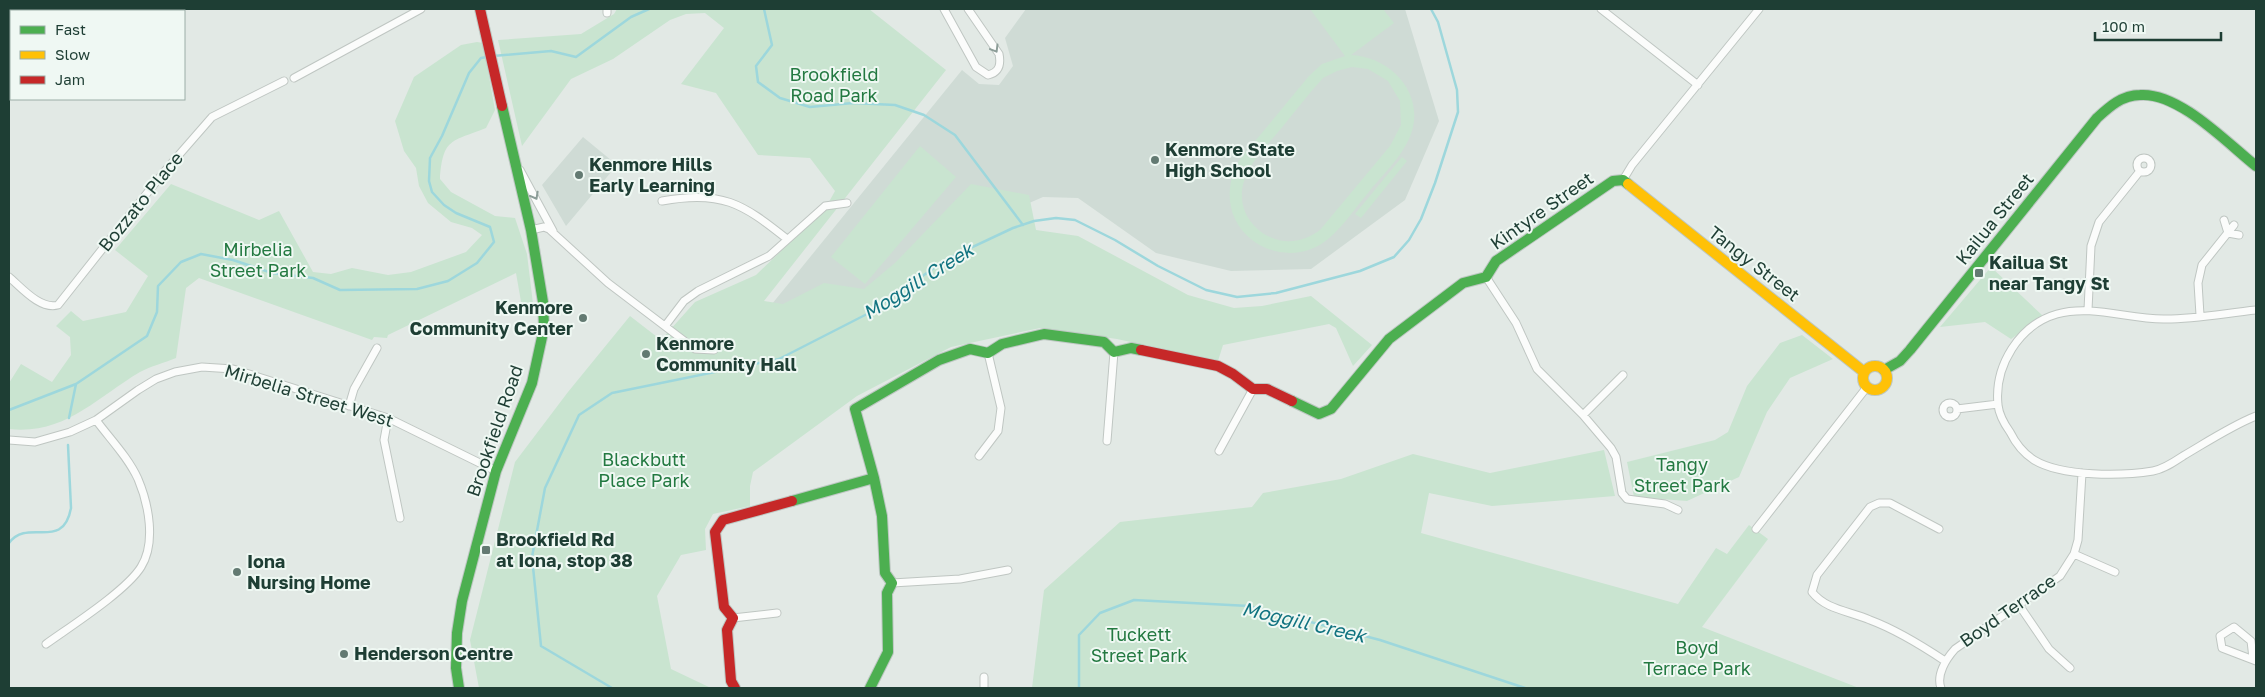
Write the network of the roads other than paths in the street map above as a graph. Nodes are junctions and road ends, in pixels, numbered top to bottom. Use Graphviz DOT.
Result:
graph roads {
  1 [pos="421,9"];
  2 [pos="480,9"];
  3 [pos="944,9"];
  4 [pos="968,9"];
  5 [pos="1601,9"];
  6 [pos="1759,9"];
  7 [pos="294,78"];
  8 [pos="284,81"];
  9 [pos="1698,85"];
  10 [pos="515,161"];
  11 [pos="2256,166"];
  12 [pos="2140,171"];
  13 [pos="1623,180"];
  14 [pos="662,201"];
  15 [pos="847,203"];
  16 [pos="2224,220"];
  17 [pos="2234,225"];
  18 [pos="531,230"];
  19 [pos="554,232"];
  20 [pos="2228,233"];
  21 [pos="2239,235"];
  22 [pos="788,239"];
  23 [pos="1486,277"];
  24 [pos="9,278"];
  25 [pos="2088,310"];
  26 [pos="2256,310"];
  27 [pos="2200,315"];
  28 [pos="665,326"];
  29 [pos="377,348"];
  30 [pos="714,350"];
  31 [pos="1114,352"];
  32 [pos="988,353"];
  33 [pos="1884,370"];
  34 [pos="1864,372"];
  35 [pos="1623,375"];
  36 [pos="1867,388"];
  37 [pos="1252,389"];
  38 [pos="1998,404"];
  39 [pos="349,406"];
  40 [pos="1957,410"];
  41 [pos="1583,415"];
  42 [pos="2256,416"];
  43 [pos="388,418"];
  44 [pos="96,420"];
  45 [pos="9,440"];
  46 [pos="1107,441"];
  47 [pos="1219,451"];
  48 [pos="979,456"];
  49 [pos="496,471"];
  50 [pos="2082,473"];
  51 [pos="874,478"];
  52 [pos="1678,510"];
  53 [pos="400,518"];
  54 [pos="1756,529"];
  55 [pos="1938,529"];
  56 [pos="2074,554"];
  57 [pos="1008,570"];
  58 [pos="2116,572"];
  59 [pos="892,583"];
  60 [pos="2020,605"];
  61 [pos="777,613"];
  62 [pos="732,618"];
  63 [pos="46,644"];
  64 [pos="2254,659"];
  65 [pos="1945,661"];
  66 [pos="2070,668"];
  67 [pos="984,677"];
  68 [pos="459,688"];
  69 [pos="735,688"];
  70 [pos="870,688"];
  71 [pos="984,688"];
  72 [pos="1941,688"];
  1 -- 7 [label="street"];
  2 -- 10 [label="street, Brookfield Road"];
  4 -- 3 [label="street, one-way"];
  5 -- 9 [label="street"];
  6 -- 9 [label="street, Kintyre Street"];
  8 -- 24 [label="street, Bozzato Place"];
  9 -- 13 [label="street, Kintyre Street"];
  10 -- 18 [label="street, Brookfield Road"];
  10 -- 19 [label="street, one-way"];
  11 -- 33 [label="street, Kailua Street"];
  12 -- 25 [label="street"];
  13 -- 23 [label="street, Kintyre Street"];
  13 -- 34 [label="street, Tangy Street"];
  14 -- 22 [label="street"];
  15 -- 22 [label="street"];
  16 -- 20 [label="street"];
  17 -- 20 [label="street"];
  18 -- 19 [label="street"];
  18 -- 49 [label="street, Brookfield Road"];
  19 -- 28 [label="street"];
  20 -- 21 [label="street"];
  20 -- 27 [label="street"];
  22 -- 28 [label="street"];
  23 -- 37 [label="street, Kintyre Street"];
  23 -- 41 [label="street"];
  25 -- 27 [label="street"];
  25 -- 38 [label="street"];
  26 -- 27 [label="street"];
  28 -- 30 [label="street"];
  29 -- 39 [label="street"];
  31 -- 32 [label="street"];
  31 -- 37 [label="street"];
  31 -- 46 [label="street"];
  32 -- 48 [label="street"];
  32 -- 51 [label="street"];
  33 -- 34 [label="street, Kailua Street"];
  33 -- 36 [label="street"];
  34 -- 36 [label="street"];
  35 -- 41 [label="street"];
  36 -- 54 [label="street"];
  37 -- 47 [label="street"];
  38 -- 40 [label="street"];
  38 -- 50 [label="street"];
  39 -- 43 [label="street, Mirbelia Street West"];
  39 -- 44 [label="street, Mirbelia Street West"];
  41 -- 52 [label="street"];
  42 -- 50 [label="street"];
  43 -- 49 [label="street, Mirbelia Street West"];
  43 -- 53 [label="street"];
  44 -- 45 [label="street, Mirbelia Street West"];
  44 -- 63 [label="street"];
  49 -- 68 [label="street, Brookfield Road"];
  50 -- 56 [label="street, Boyd Terrace"];
  51 -- 59 [label="street"];
  51 -- 62 [label="street"];
  55 -- 65 [label="street"];
  56 -- 58 [label="street"];
  56 -- 60 [label="street, Boyd Terrace"];
  57 -- 59 [label="street"];
  59 -- 70 [label="street"];
  60 -- 65 [label="street, Boyd Terrace"];
  60 -- 66 [label="street"];
  61 -- 62 [label="street"];
  62 -- 69 [label="street"];
  64 -- 64 [label="street"];
  65 -- 72 [label="street, Boyd Terrace"];
  67 -- 71 [label="street"];
}
